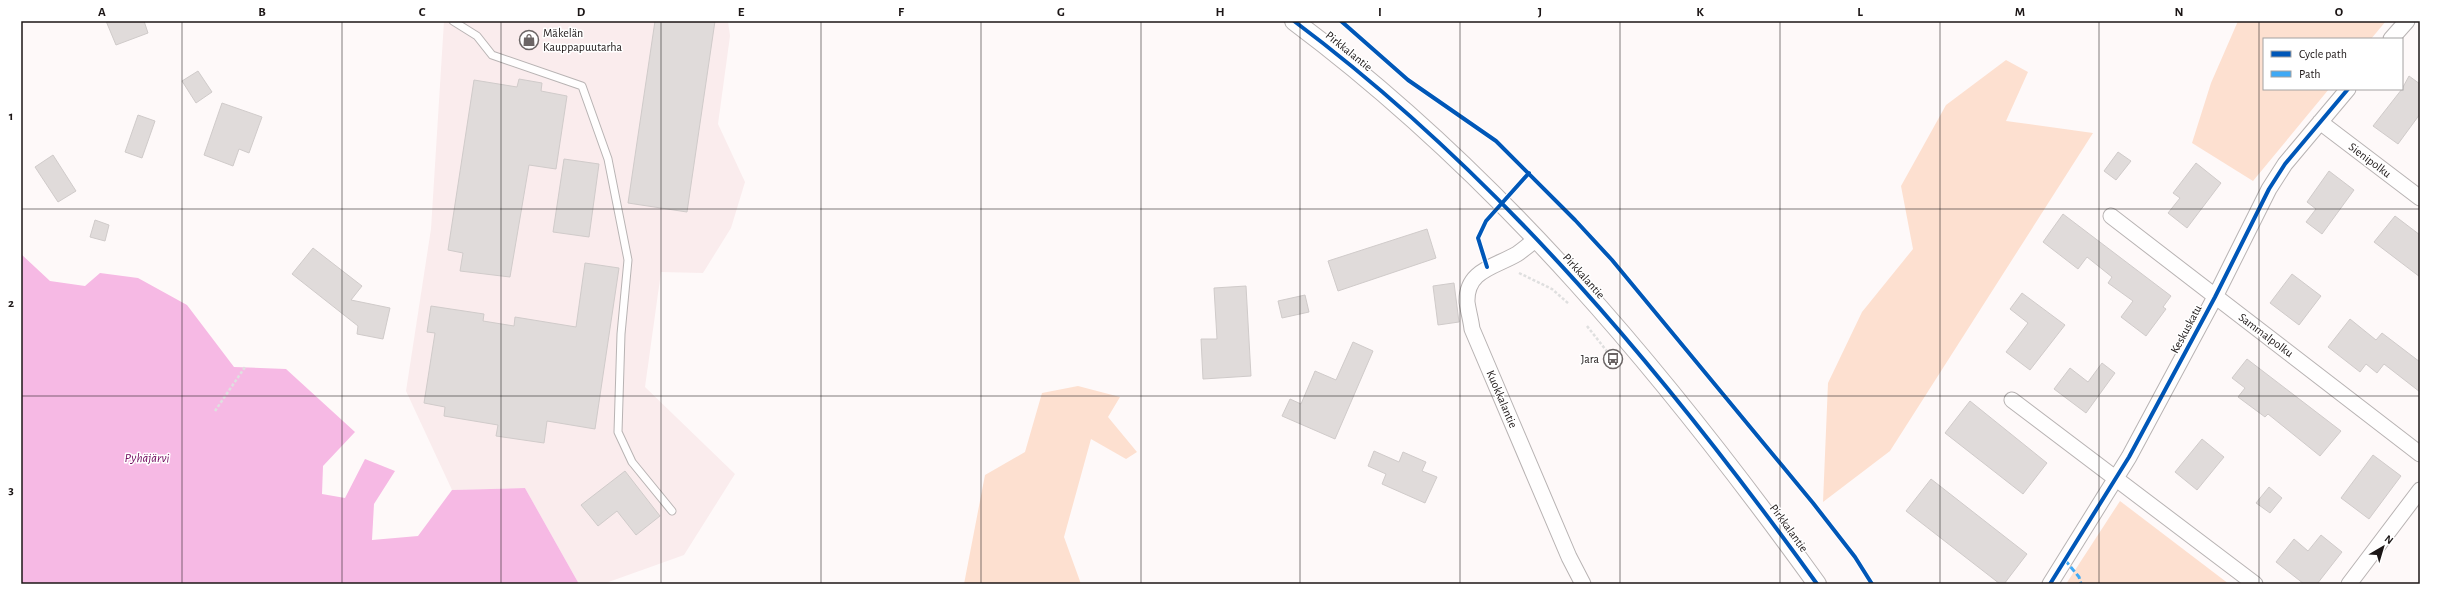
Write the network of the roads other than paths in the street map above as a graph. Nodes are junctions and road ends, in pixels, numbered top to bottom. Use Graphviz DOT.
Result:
graph roads {
  1 [pos="454,21"];
  2 [pos="1294,21"];
  3 [pos="2407,21"];
  4 [pos="2392,38"];
  5 [pos="2347,90"];
  6 [pos="2320,122"];
  7 [pos="2420,198"];
  8 [pos="2111,216"];
  9 [pos="1536,239"];
  10 [pos="2215,297"];
  11 [pos="2012,400"];
  12 [pos="2420,454"];
  13 [pos="2115,477"];
  14 [pos="2420,490"];
  15 [pos="672,510"];
  16 [pos="1583,584"];
  17 [pos="1817,584"];
  18 [pos="2050,584"];
  19 [pos="2256,584"];
  20 [pos="2349,584"];
  1 -- 15 [label="lane"];
  2 -- 9 [label="street, Pirkkalantie"];
  3 -- 4 [label="street"];
  5 -- 6 [label="street, Keskuskatu"];
  6 -- 7 [label="street, Sienipolku"];
  6 -- 10 [label="street, Keskuskatu"];
  8 -- 10 [label="street, Sammalpolku"];
  9 -- 16 [label="street, Kuokkalantie"];
  9 -- 17 [label="street, Pirkkalantie"];
  10 -- 12 [label="street, Sammalpolku"];
  10 -- 13 [label="street, Keskuskatu"];
  11 -- 13 [label="street"];
  13 -- 18 [label="street, Keskuskatu"];
  13 -- 19 [label="street"];
  14 -- 20 [label="street"];
}
